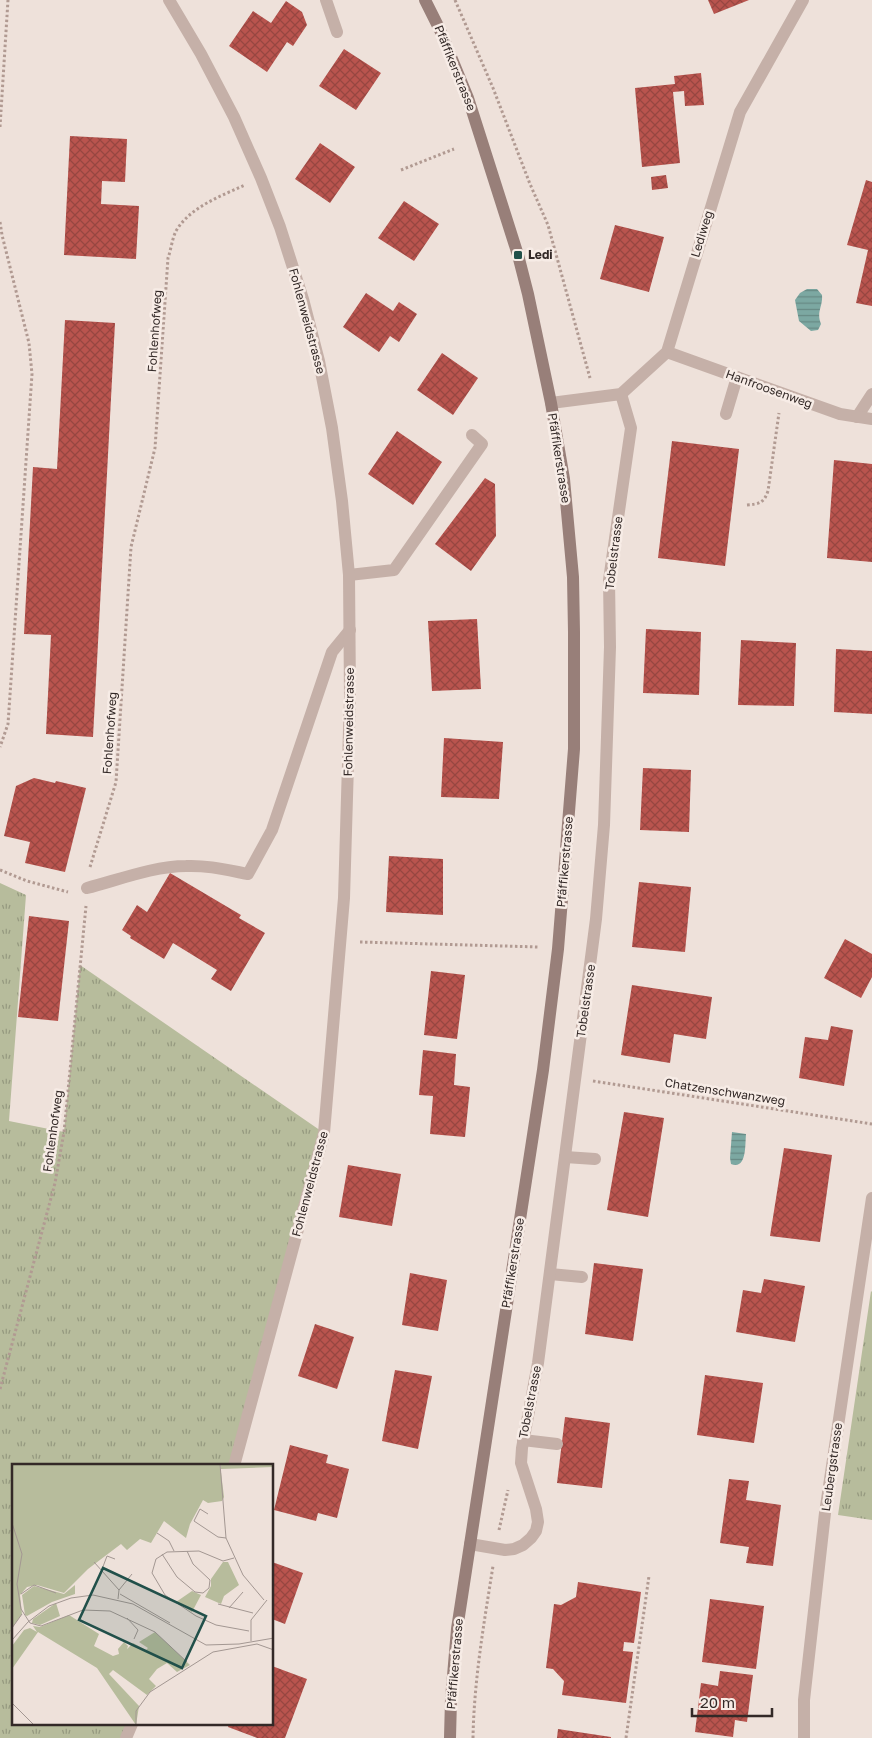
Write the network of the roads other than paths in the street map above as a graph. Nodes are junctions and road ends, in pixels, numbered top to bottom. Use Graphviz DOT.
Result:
graph roads {
  1 [pos="169,0"];
  2 [pos="326,0"];
  3 [pos="425,0"];
  4 [pos="803,0"];
  5 [pos="337,32"];
  6 [pos="667,352"];
  7 [pos="737,377"];
  8 [pos="621,394"];
  9 [pos="872,394"];
  10 [pos="551,403"];
  11 [pos="726,414"];
  12 [pos="857,417"];
  13 [pos="872,419"];
  14 [pos="472,435"];
  15 [pos="349,575"];
  16 [pos="350,630"];
  17 [pos="87,892"];
  18 [pos="565,1157"];
  19 [pos="595,1159"];
  20 [pos="872,1198"];
  21 [pos="550,1274"];
  22 [pos="582,1277"];
  23 [pos="523,1440"];
  24 [pos="556,1444"];
  25 [pos="235,1464"];
  26 [pos="470,1544"];
  27 [pos="131,1726"];
  28 [pos="126,1738"];
  29 [pos="450,1738"];
  30 [pos="804,1738"];
  1 -- 15 [label="street, Fohlenweidstrasse"];
  2 -- 5 [label="street"];
  3 -- 10 [label="main road, Pfäffikerstrasse"];
  4 -- 6 [label="street, Lediweg"];
  6 -- 7 [label="street, Hanfroosenweg"];
  6 -- 8 [label="street"];
  7 -- 11 [label="street"];
  7 -- 12 [label="street, Hanfroosenweg"];
  8 -- 10 [label="street"];
  8 -- 18 [label="street, Tobelstrasse"];
  9 -- 12 [label="street"];
  10 -- 26 [label="main road, Pfäffikerstrasse"];
  12 -- 13 [label="street, Hanfroosenweg"];
  14 -- 15 [label="street"];
  15 -- 16 [label="street, Fohlenweidstrasse"];
  16 -- 17 [label="street"];
  16 -- 25 [label="street, Fohlenweidstrasse"];
  18 -- 19 [label="street"];
  18 -- 21 [label="street, Tobelstrasse"];
  20 -- 30 [label="street, Leubergstrasse"];
  21 -- 22 [label="street"];
  21 -- 23 [label="street, Tobelstrasse"];
  23 -- 24 [label="street"];
  23 -- 26 [label="street, Tobelstrasse"];
  26 -- 29 [label="main road, Pfäffikerstrasse"];
  27 -- 28 [label="street"];
}
